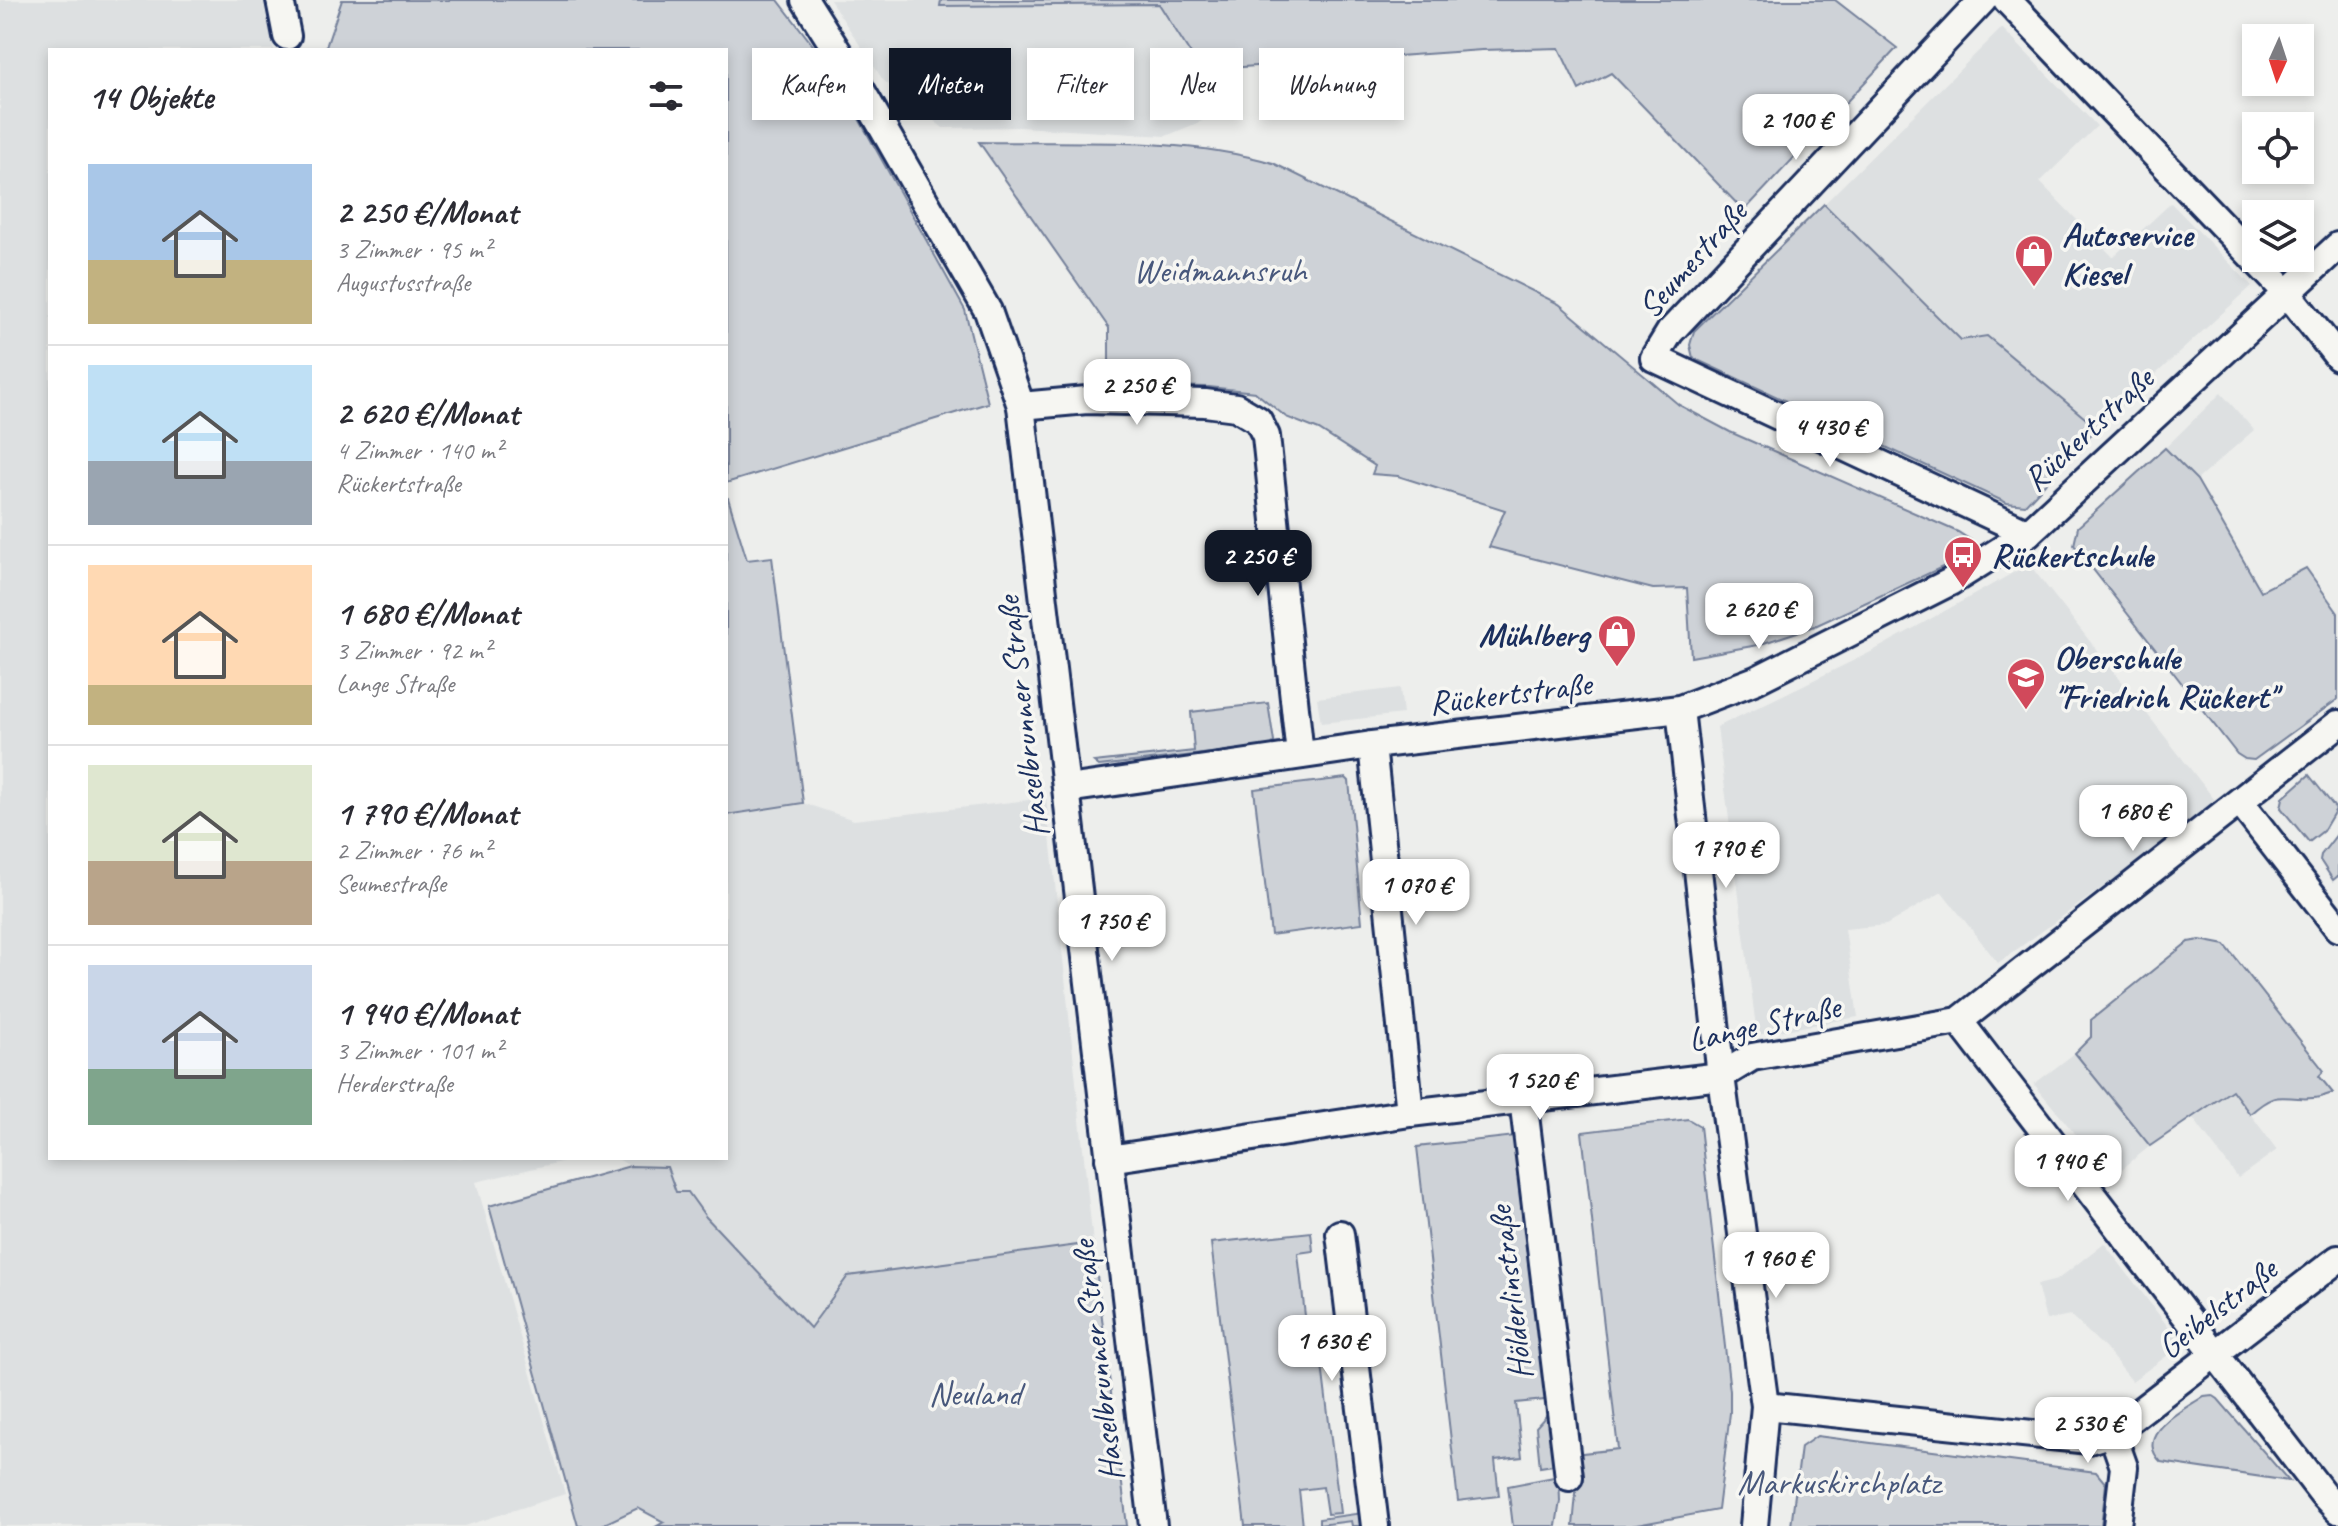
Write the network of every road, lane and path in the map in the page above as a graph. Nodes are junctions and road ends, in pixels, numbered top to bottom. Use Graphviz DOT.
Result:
graph roads {
  1 [pos="280,0"];
  2 [pos="805,0"];
  3 [pos="1983,0"];
  4 [pos="2007,0"];
  5 [pos="287,36"];
  6 [pos="2338,246"];
  7 [pos="2288,294"];
  8 [pos="2338,357"];
  9 [pos="1021,406"];
  10 [pos="2028,533"];
  11 [pos="1680,709"];
  12 [pos="2338,724"];
  13 [pos="1372,745"];
  14 [pos="1300,755"];
  15 [pos="1067,789"];
  16 [pos="2240,802"];
  17 [pos="2338,928"];
  18 [pos="1959,1021"];
  19 [pos="1721,1076"];
  20 [pos="1523,1099"];
  21 [pos="1410,1113"];
  22 [pos="1109,1159"];
  23 [pos="1340,1234"];
  24 [pos="2338,1259"];
  25 [pos="2216,1355"];
  26 [pos="1765,1406"];
  27 [pos="2112,1433"];
  28 [pos="1569,1477"];
  29 [pos="2338,1510"];
  30 [pos="1153,1526"];
  31 [pos="1375,1526"];
  32 [pos="1754,1526"];
  33 [pos="2117,1526"];
  1 -- 5 [label="street"];
  2 -- 9 [label="street, Haselbrunner Straße"];
  3 -- 10 [label="street, Seumestraße"];
  4 -- 7 [label="street"];
  6 -- 7 [label="street, Rückertstraße"];
  7 -- 8 [label="street"];
  7 -- 10 [label="street, Rückertstraße"];
  9 -- 14 [label="street"];
  9 -- 15 [label="street, Haselbrunner Straße"];
  10 -- 11 [label="street, Rückertstraße"];
  11 -- 13 [label="street, Rückertstraße"];
  11 -- 19 [label="street"];
  12 -- 16 [label="street, Lange Straße"];
  13 -- 14 [label="street, Rückertstraße"];
  13 -- 21 [label="street"];
  14 -- 15 [label="street, Rückertstraße"];
  15 -- 22 [label="street, Haselbrunner Straße"];
  16 -- 17 [label="street"];
  16 -- 18 [label="street, Lange Straße"];
  18 -- 19 [label="street, Lange Straße"];
  18 -- 25 [label="street"];
  19 -- 20 [label="street, Lange Straße"];
  19 -- 26 [label="street"];
  20 -- 21 [label="street, Lange Straße"];
  20 -- 28 [label="street, Hölderlinstraße"];
  21 -- 22 [label="street, Lange Straße"];
  22 -- 30 [label="street, Haselbrunner Straße"];
  23 -- 31 [label="street"];
  24 -- 25 [label="street, Geibelstraße"];
  25 -- 27 [label="street, Geibelstraße"];
  25 -- 29 [label="street"];
  26 -- 27 [label="street, Geibelstraße"];
  26 -- 32 [label="street"];
  27 -- 33 [label="street"];
}
